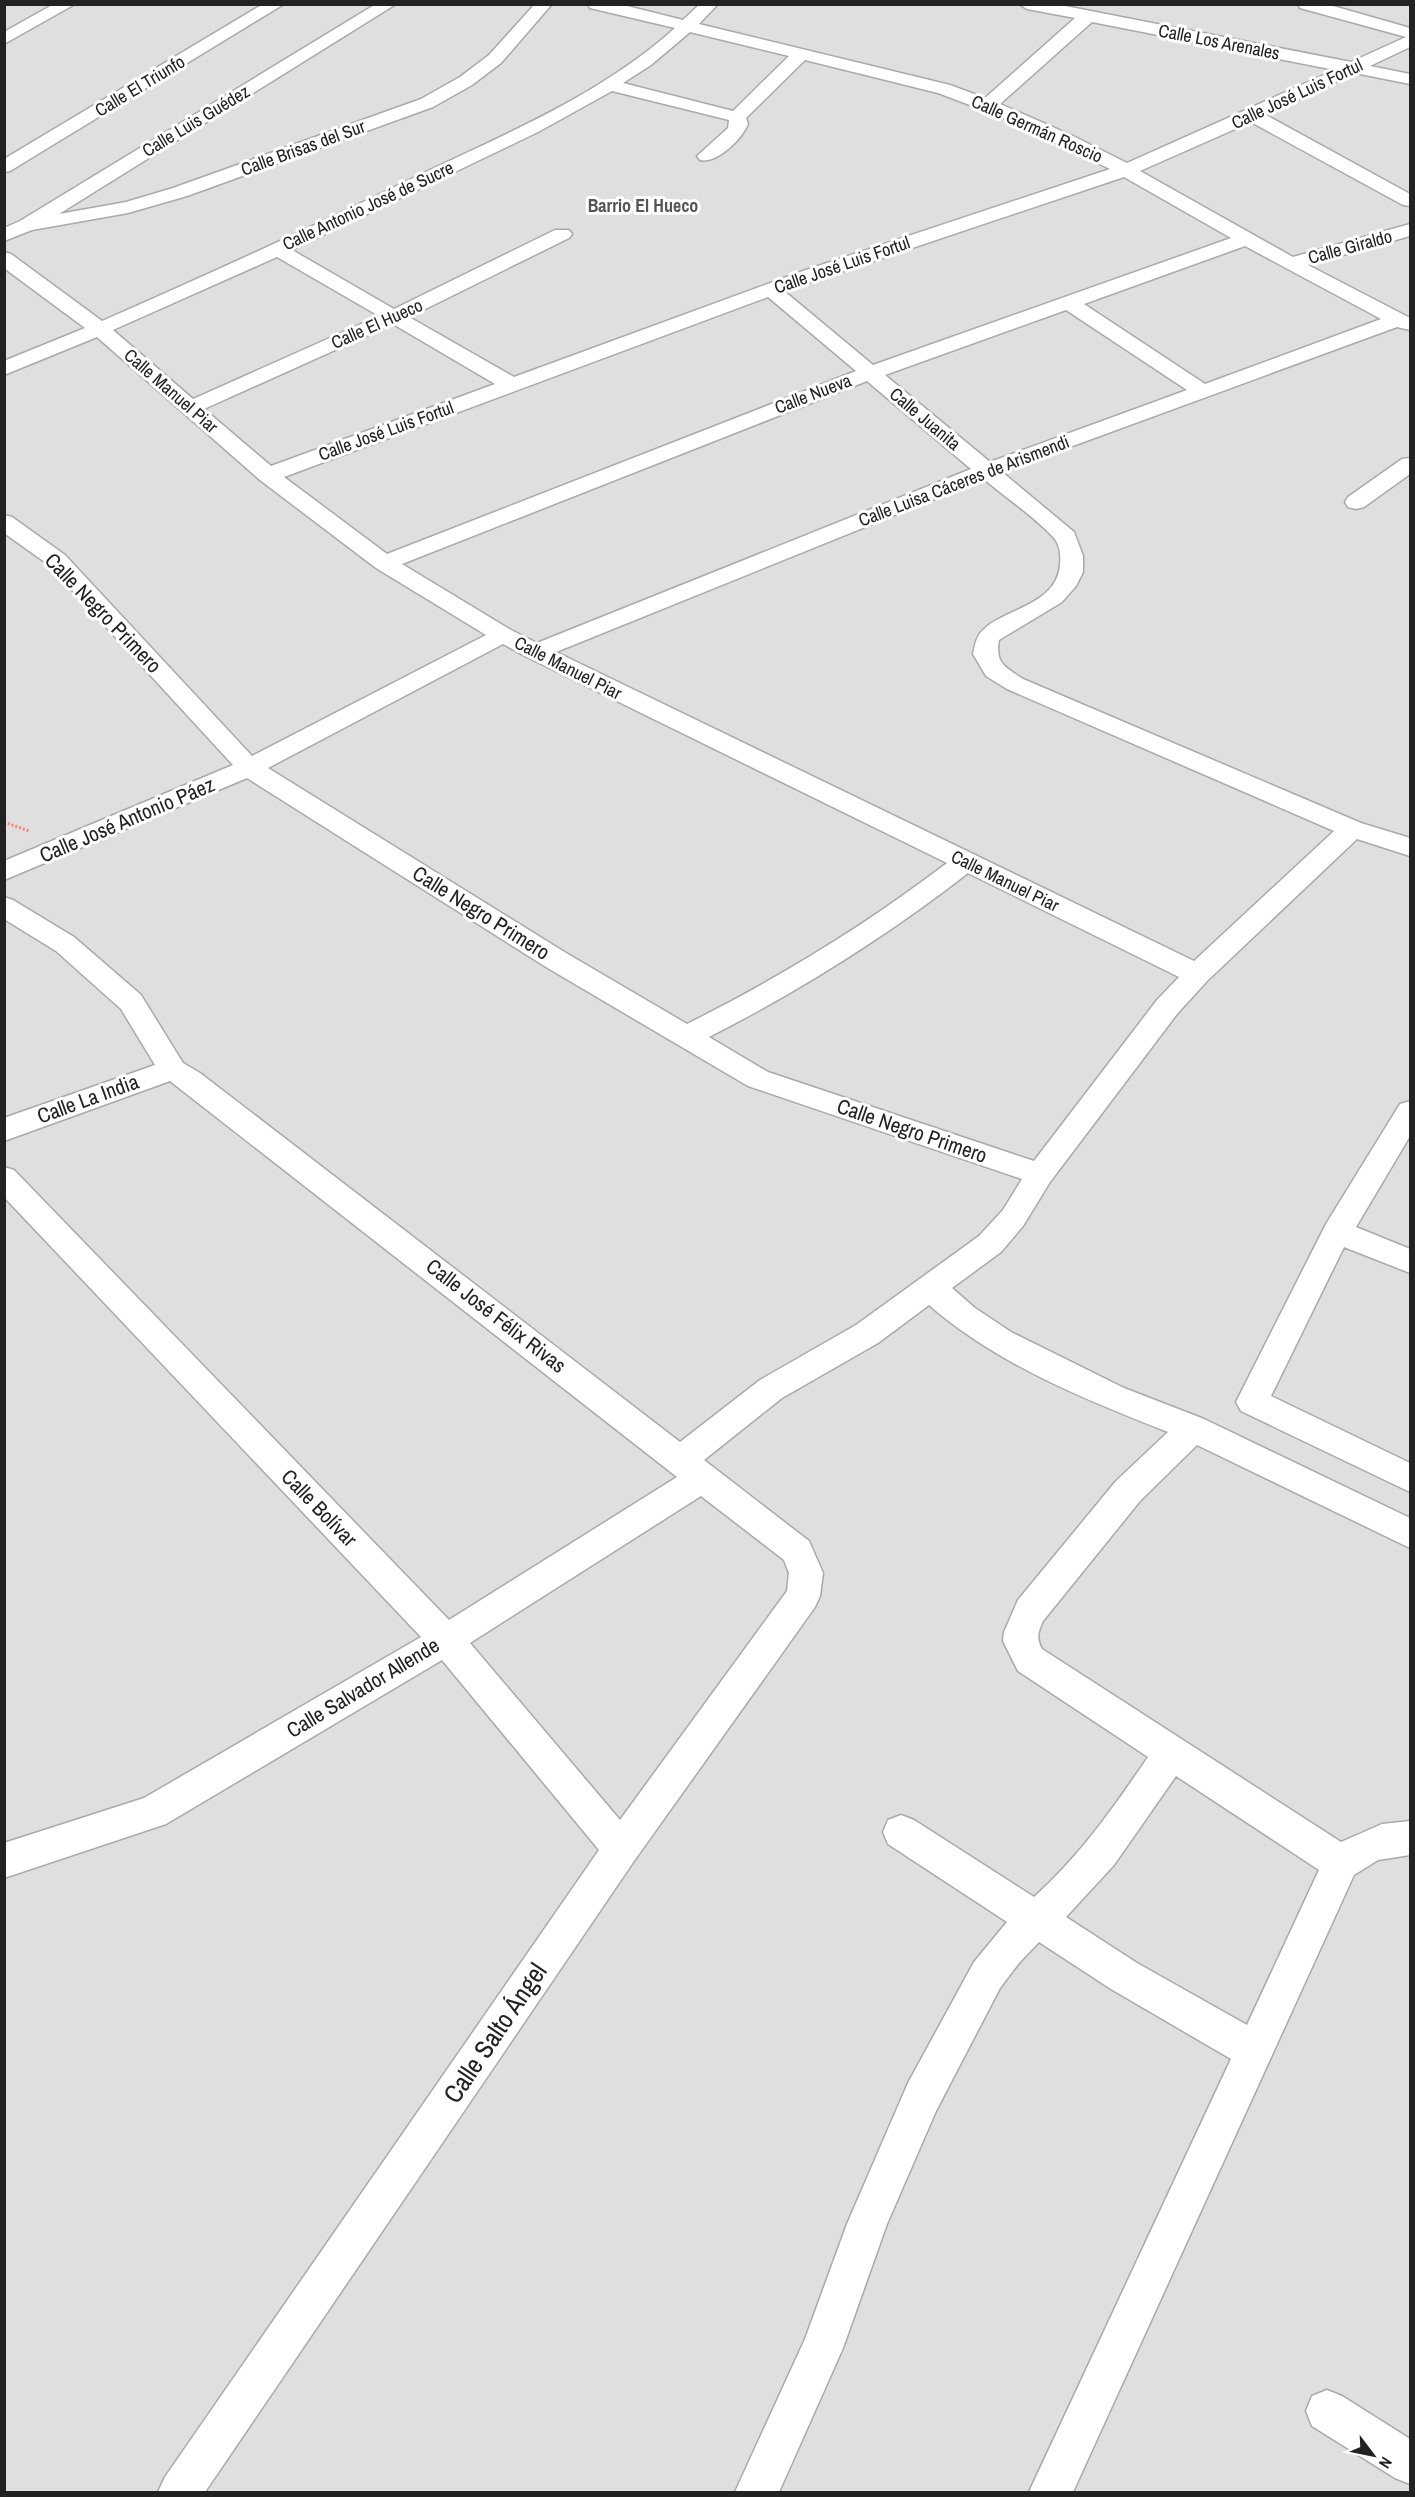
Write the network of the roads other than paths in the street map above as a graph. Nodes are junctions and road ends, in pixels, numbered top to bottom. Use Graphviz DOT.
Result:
graph roads {
  1 [pos="67,4"];
  2 [pos="276,4"];
  3 [pos="387,4"];
  4 [pos="544,4"];
  5 [pos="596,4"];
  6 [pos="710,4"];
  7 [pos="1027,4"];
  8 [pos="1306,4"];
  9 [pos="1088,16"];
  10 [pos="688,27"];
  11 [pos="1410,33"];
  12 [pos="4,39"];
  13 [pos="1410,41"];
  14 [pos="801,54"];
  15 [pos="1355,68"];
  16 [pos="1410,80"];
  17 [pos="610,85"];
  18 [pos="989,104"];
  19 [pos="1252,115"];
  20 [pos="737,117"];
  21 [pos="706,156"];
  22 [pos="4,167"];
  23 [pos="1127,170"];
  24 [pos="88,187"];
  25 [pos="1410,201"];
  26 [pos="128,207"];
  27 [pos="27,225"];
  28 [pos="1410,230"];
  29 [pos="562,234"];
  30 [pos="4,235"];
  31 [pos="1248,238"];
  32 [pos="277,249"];
  33 [pos="4,258"];
  34 [pos="1290,264"];
  35 [pos="771,290"];
  36 [pos="1068,302"];
  37 [pos="393,317"];
  38 [pos="1404,323"];
  39 [pos="100,329"];
  40 [pos="4,369"];
  41 [pos="871,373"];
  42 [pos="512,384"];
  43 [pos="1202,391"];
  44 [pos="189,408"];
  45 [pos="1410,464"];
  46 [pos="985,471"];
  47 [pos="268,475"];
  48 [pos="1356,502"];
  49 [pos="4,522"];
  50 [pos="384,563"];
  51 [pos="503,635"];
  52 [pos="535,652"];
  53 [pos="249,768"];
  54 [pos="1352,829"];
  55 [pos="1410,847"];
  56 [pos="965,862"];
  57 [pos="4,871"];
  58 [pos="4,906"];
  59 [pos="1197,974"];
  60 [pos="686,1037"];
  61 [pos="173,1070"];
  62 [pos="1410,1112"];
  63 [pos="4,1130"];
  64 [pos="1040,1174"];
  65 [pos="4,1178"];
  66 [pos="1337,1232"];
  67 [pos="1410,1261"];
  68 [pos="929,1287"];
  69 [pos="1192,1428"];
  70 [pos="693,1468"];
  71 [pos="1410,1478"];
  72 [pos="1410,1534"];
  73 [pos="806,1573"];
  74 [pos="446,1640"];
  75 [pos="1171,1753"];
  76 [pos="901,1832"];
  77 [pos="1410,1838"];
  78 [pos="621,1849"];
  79 [pos="4,1861"];
  80 [pos="1341,1863"];
  81 [pos="1036,1921"];
  82 [pos="1255,2051"];
  83 [pos="1327,2411"];
  84 [pos="1410,2463"];
  85 [pos="180,2493"];
  86 [pos="758,2493"];
  87 [pos="1052,2493"];
  1 -- 12 [label="street"];
  2 -- 22 [label="street, Calle El Triunfo"];
  3 -- 24 [label="street, Calle Luis Guédez"];
  4 -- 26 [label="street, Calle Brisas del Sur"];
  5 -- 10 [label="street, Calle Germán Roscio"];
  6 -- 10 [label="street, Calle Antonio José de Sucre"];
  7 -- 9 [label="street, Calle Los Arenales"];
  8 -- 11 [label="street"];
  9 -- 15 [label="street, Calle Los Arenales"];
  9 -- 18 [label="street"];
  10 -- 14 [label="street, Calle Germán Roscio"];
  10 -- 17 [label="street, Calle Antonio José de Sucre"];
  13 -- 15 [label="street, Calle José Luis Fortul"];
  14 -- 18 [label="street, Calle Germán Roscio"];
  14 -- 20 [label="street"];
  15 -- 16 [label="street, Calle Los Arenales"];
  15 -- 19 [label="street, Calle José Luis Fortul"];
  17 -- 20 [label="street"];
  17 -- 32 [label="street, Calle Antonio José de Sucre"];
  18 -- 23 [label="street, Calle Germán Roscio"];
  19 -- 23 [label="street, Calle José Luis Fortul"];
  19 -- 25 [label="street"];
  20 -- 21 [label="street"];
  23 -- 31 [label="street, Calle Germán Roscio"];
  23 -- 35 [label="street, Calle José Luis Fortul"];
  24 -- 26 [label="street"];
  24 -- 27 [label="street, Calle Luis Guédez"];
  26 -- 27 [label="street, Calle Brisas del Sur"];
  27 -- 30 [label="street, Calle Luis Guédez"];
  28 -- 34 [label="street, Calle Giraldo"];
  29 -- 37 [label="street, Calle El Hueco"];
  31 -- 34 [label="street, Calle Germán Roscio"];
  31 -- 36 [label="street, Calle Nueva"];
  32 -- 37 [label="street"];
  32 -- 39 [label="street, Calle Antonio José de Sucre"];
  33 -- 39 [label="street, Calle Manuel Piar"];
  34 -- 38 [label="street, Calle Germán Roscio"];
  35 -- 41 [label="street, Calle Juanita"];
  35 -- 42 [label="street, Calle José Luis Fortul"];
  36 -- 41 [label="street, Calle Nueva"];
  36 -- 43 [label="street"];
  37 -- 42 [label="street"];
  37 -- 44 [label="street, Calle El Hueco"];
  38 -- 43 [label="street, Calle Luisa Cáceres de Arismendi"];
  39 -- 40 [label="street, Calle Antonio José de Sucre"];
  39 -- 44 [label="street, Calle Manuel Piar"];
  41 -- 46 [label="street, Calle Juanita"];
  41 -- 50 [label="street, Calle Nueva"];
  42 -- 47 [label="street, Calle José Luis Fortul"];
  43 -- 46 [label="street, Calle Luisa Cáceres de Arismendi"];
  44 -- 47 [label="street, Calle Manuel Piar"];
  45 -- 48 [label="street"];
  46 -- 52 [label="street, Calle Luisa Cáceres de Arismendi"];
  46 -- 54 [label="street, Calle Juanita"];
  47 -- 50 [label="street, Calle Manuel Piar"];
  49 -- 53 [label="street, Calle Negro Primero"];
  50 -- 51 [label="street, Calle Manuel Piar"];
  51 -- 52 [label="street, Calle Manuel Piar"];
  51 -- 53 [label="street"];
  52 -- 56 [label="street, Calle Manuel Piar"];
  53 -- 57 [label="street, Calle José Antonio Páez"];
  53 -- 60 [label="street, Calle Negro Primero"];
  54 -- 55 [label="street"];
  54 -- 59 [label="street, Calle Salvador Allende"];
  56 -- 59 [label="street, Calle Manuel Piar"];
  56 -- 60 [label="street"];
  58 -- 61 [label="street"];
  59 -- 64 [label="street, Calle Salvador Allende"];
  60 -- 64 [label="street, Calle Negro Primero"];
  61 -- 63 [label="street, Calle La India"];
  61 -- 70 [label="street, Calle José Félix Rivas"];
  62 -- 66 [label="street"];
  64 -- 68 [label="street, Calle Salvador Allende"];
  65 -- 74 [label="street, Calle Bolívar"];
  66 -- 67 [label="street"];
  66 -- 71 [label="street"];
  68 -- 69 [label="street"];
  68 -- 70 [label="street, Calle Salvador Allende"];
  69 -- 72 [label="street"];
  69 -- 75 [label="street"];
  70 -- 73 [label="street, Calle José Félix Rivas"];
  70 -- 74 [label="street, Calle Salvador Allende"];
  73 -- 78 [label="street, Calle Salto Ángel"];
  74 -- 78 [label="street, Calle Bolívar"];
  74 -- 79 [label="street, Calle Salvador Allende"];
  75 -- 80 [label="street"];
  75 -- 81 [label="street"];
  76 -- 81 [label="street"];
  77 -- 80 [label="street"];
  78 -- 85 [label="street, Calle Salto Ángel"];
  80 -- 82 [label="street"];
  81 -- 82 [label="street"];
  81 -- 86 [label="street"];
  82 -- 87 [label="street"];
  83 -- 84 [label="street"];
}
